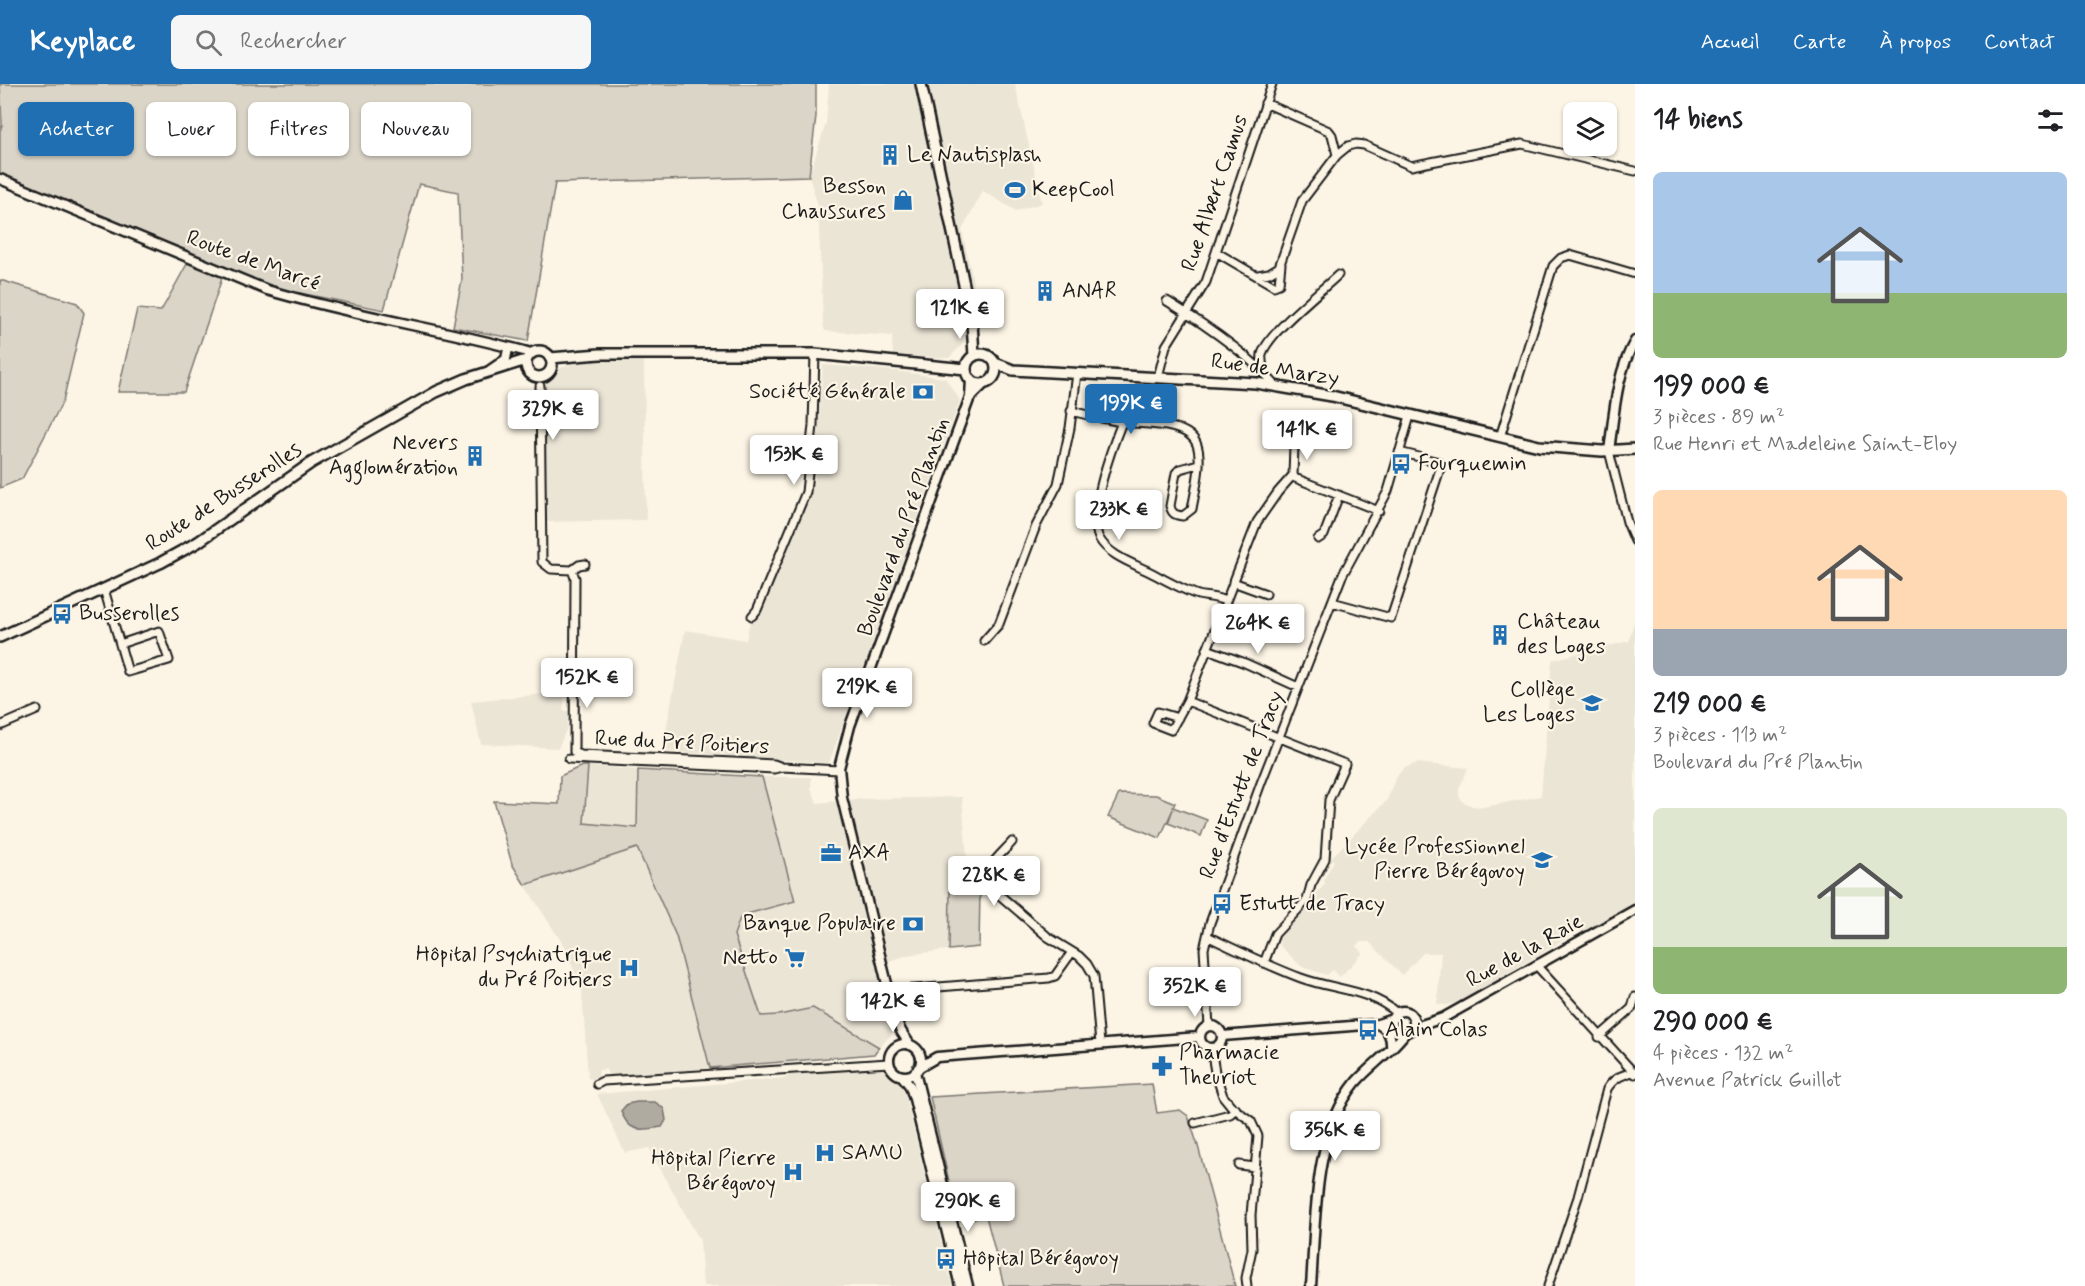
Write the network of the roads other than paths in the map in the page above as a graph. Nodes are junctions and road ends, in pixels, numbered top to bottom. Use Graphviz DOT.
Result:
graph roads {
  1 [pos="921,84"];
  2 [pos="1272,84"];
  3 [pos="1265,103"];
  4 [pos="1337,155"];
  5 [pos="1635,171"];
  6 [pos="0,179"];
  7 [pos="1216,252"];
  8 [pos="1281,262"];
  9 [pos="1635,274"];
  10 [pos="1258,275"];
  11 [pos="1338,275"];
  12 [pos="1167,301"];
  13 [pos="1186,313"];
  14 [pos="972,322"];
  15 [pos="1635,341"];
  16 [pos="505,347"];
  17 [pos="815,354"];
  18 [pos="985,354"];
  19 [pos="974,356"];
  20 [pos="1262,358"];
  21 [pos="528,360"];
  22 [pos="995,363"];
  23 [pos="1253,364"];
  24 [pos="546,369"];
  25 [pos="966,369"];
  26 [pos="1013,370"];
  27 [pos="486,373"];
  28 [pos="1077,373"];
  29 [pos="1264,374"];
  30 [pos="995,375"];
  31 [pos="1158,377"];
  32 [pos="971,379"];
  33 [pos="984,384"];
  34 [pos="540,386"];
  35 [pos="1276,386"];
  36 [pos="970,397"];
  37 [pos="1071,411"];
  38 [pos="1410,416"];
  39 [pos="1122,422"];
  40 [pos="1500,436"];
  41 [pos="1294,446"];
  42 [pos="1635,449"];
  43 [pos="1609,451"];
  44 [pos="1399,452"];
  45 [pos="1198,464"];
  46 [pos="1293,475"];
  47 [pos="1340,495"];
  48 [pos="1379,511"];
  49 [pos="1318,539"];
  50 [pos="1635,540"];
  51 [pos="585,564"];
  52 [pos="572,570"];
  53 [pos="1233,582"];
  54 [pos="104,589"];
  55 [pos="1266,594"];
  56 [pos="1225,601"];
  57 [pos="1332,602"];
  58 [pos="752,616"];
  59 [pos="0,637"];
  60 [pos="984,641"];
  61 [pos="120,644"];
  62 [pos="1207,649"];
  63 [pos="1298,687"];
  64 [pos="1187,701"];
  65 [pos="37,710"];
  66 [pos="1178,718"];
  67 [pos="0,726"];
  68 [pos="1280,738"];
  69 [pos="574,752"];
  70 [pos="782,767"];
  71 [pos="839,770"];
  72 [pos="1012,842"];
  73 [pos="1635,910"];
  74 [pos="1206,939"];
  75 [pos="1072,952"];
  76 [pos="1264,963"];
  77 [pos="1536,965"];
  78 [pos="889,991"];
  79 [pos="1635,997"];
  80 [pos="1633,1008"];
  81 [pos="895,1017"];
  82 [pos="1412,1017"];
  83 [pos="1432,1022"];
  84 [pos="1378,1024"];
  85 [pos="1399,1025"];
  86 [pos="1209,1026"];
  87 [pos="1222,1036"];
  88 [pos="1599,1036"];
  89 [pos="1199,1037"];
  90 [pos="1100,1044"];
  91 [pos="1393,1046"];
  92 [pos="913,1047"];
  93 [pos="1211,1048"];
  94 [pos="892,1050"];
  95 [pos="938,1057"];
  96 [pos="889,1063"];
  97 [pos="917,1070"];
  98 [pos="1634,1072"];
  99 [pos="902,1076"];
  100 [pos="597,1084"];
  101 [pos="1236,1110"];
  102 [pos="1195,1123"];
  103 [pos="1239,1165"];
  104 [pos="1255,1167"];
  105 [pos="960,1286"];
  106 [pos="968,1286"];
  107 [pos="1247,1286"];
  108 [pos="1311,1286"];
  109 [pos="1548,1286"];
  1 -- 14 [label="main road"];
  2 -- 3 [label="street, Rue Albert Camus"];
  3 -- 4 [label="street"];
  3 -- 7 [label="street, Rue Albert Camus"];
  4 -- 5 [label="street"];
  4 -- 8 [label="street"];
  6 -- 16 [label="street, Route de Marcé"];
  7 -- 10 [label="street"];
  7 -- 13 [label="street, Rue Albert Camus"];
  8 -- 10 [label="street"];
  8 -- 10 [label="street"];
  9 -- 40 [label="street"];
  11 -- 20 [label="street"];
  12 -- 13 [label="street"];
  13 -- 23 [label="street"];
  13 -- 31 [label="street, Rue Albert Camus"];
  14 -- 18 [label="main road"];
  14 -- 19 [label="main road"];
  15 -- 43 [label="street"];
  16 -- 21 [label="street, Route de Marcé"];
  16 -- 27 [label="street"];
  17 -- 24 [label="main road"];
  17 -- 25 [label="main road"];
  17 -- 58 [label="street"];
  18 -- 19 [label="main road"];
  18 -- 22 [label="main road"];
  19 -- 25 [label="main road"];
  20 -- 23 [label="street"];
  20 -- 29 [label="street"];
  21 -- 24 [label="main road"];
  21 -- 24 [label="main road"];
  21 -- 27 [label="main road, Route de Busserolles"];
  22 -- 26 [label="main road, Rue de Marzy"];
  22 -- 30 [label="main road"];
  23 -- 29 [label="street"];
  24 -- 34 [label="main road"];
  25 -- 32 [label="main road"];
  26 -- 28 [label="main road, Rue de Marzy"];
  26 -- 30 [label="main road, Rue de Marzy"];
  27 -- 54 [label="main road, Route de Busserolles"];
  28 -- 31 [label="main road, Rue de Marzy"];
  28 -- 37 [label="street"];
  29 -- 35 [label="street"];
  30 -- 33 [label="main road"];
  31 -- 35 [label="main road, Rue de Marzy"];
  32 -- 33 [label="main road"];
  32 -- 36 [label="street, Boulevard du Pré Plantin"];
  33 -- 36 [label="street, Boulevard du Pré Plantin"];
  34 -- 52 [label="street"];
  35 -- 38 [label="main road, Rue de Marzy"];
  36 -- 71 [label="street, Boulevard du Pré Plantin"];
  37 -- 39 [label="street"];
  37 -- 60 [label="street"];
  38 -- 40 [label="main road, Rue de Marzy"];
  38 -- 44 [label="street, Rue d'Estutt de Tracy"];
  39 -- 45 [label="street"];
  39 -- 56 [label="street"];
  40 -- 43 [label="main road, Rue de Marzy"];
  41 -- 46 [label="street"];
  42 -- 43 [label="main road, Rue de Marzy"];
  43 -- 50 [label="street"];
  44 -- 48 [label="street, Rue d'Estutt de Tracy"];
  44 -- 57 [label="street"];
  45 -- 45 [label="street"];
  46 -- 47 [label="street"];
  46 -- 53 [label="street"];
  47 -- 48 [label="street"];
  47 -- 49 [label="street"];
  48 -- 57 [label="street, Rue d'Estutt de Tracy"];
  51 -- 52 [label="street"];
  52 -- 69 [label="street, Rue du Pré Poitiers"];
  53 -- 55 [label="street"];
  53 -- 56 [label="street"];
  54 -- 59 [label="main road, Route de Busserolles"];
  54 -- 61 [label="street"];
  56 -- 62 [label="street"];
  57 -- 63 [label="street, Rue d'Estutt de Tracy"];
  61 -- 61 [label="street"];
  62 -- 63 [label="street"];
  62 -- 64 [label="street"];
  63 -- 68 [label="street, Rue d'Estutt de Tracy"];
  64 -- 66 [label="street"];
  64 -- 68 [label="street"];
  65 -- 67 [label="street"];
  68 -- 74 [label="street, Rue d'Estutt de Tracy"];
  68 -- 76 [label="street"];
  69 -- 70 [label="street, Rue du Pré Poitiers"];
  69 -- 70 [label="street, Rue du Pré Poitiers"];
  70 -- 71 [label="street, Rue du Pré Poitiers"];
  71 -- 78 [label="street, Boulevard du Pré Plantin"];
  72 -- 75 [label="street"];
  73 -- 77 [label="street, Rue de la Raie"];
  74 -- 76 [label="street"];
  74 -- 86 [label="street"];
  75 -- 78 [label="street"];
  75 -- 90 [label="street"];
  76 -- 85 [label="street"];
  77 -- 83 [label="street, Rue de la Raie"];
  77 -- 88 [label="street"];
  78 -- 81 [label="street, Boulevard du Pré Plantin"];
  79 -- 80 [label="street"];
  80 -- 88 [label="street"];
  81 -- 92 [label="street, Boulevard du Pré Plantin"];
  81 -- 94 [label="street, Boulevard du Pré Plantin"];
  82 -- 83 [label="street"];
  82 -- 85 [label="street"];
  82 -- 85 [label="street"];
  83 -- 85 [label="street, Rue de la Raie"];
  84 -- 85 [label="street, Rue de la Raie"];
  84 -- 87 [label="street, Rue de la Raie"];
  84 -- 91 [label="street"];
  85 -- 91 [label="street"];
  86 -- 87 [label="street"];
  86 -- 89 [label="street"];
  87 -- 93 [label="street"];
  88 -- 98 [label="street"];
  89 -- 90 [label="street"];
  89 -- 93 [label="street"];
  90 -- 95 [label="street"];
  91 -- 108 [label="street"];
  92 -- 94 [label="street"];
  92 -- 95 [label="street"];
  92 -- 97 [label="street"];
  93 -- 101 [label="street"];
  94 -- 96 [label="street"];
  95 -- 97 [label="street"];
  96 -- 99 [label="street"];
  96 -- 100 [label="street"];
  97 -- 99 [label="street"];
  97 -- 106 [label="street"];
  98 -- 109 [label="street"];
  99 -- 105 [label="street"];
  101 -- 102 [label="street"];
  101 -- 104 [label="street"];
  103 -- 104 [label="street"];
  104 -- 107 [label="street"];
}
